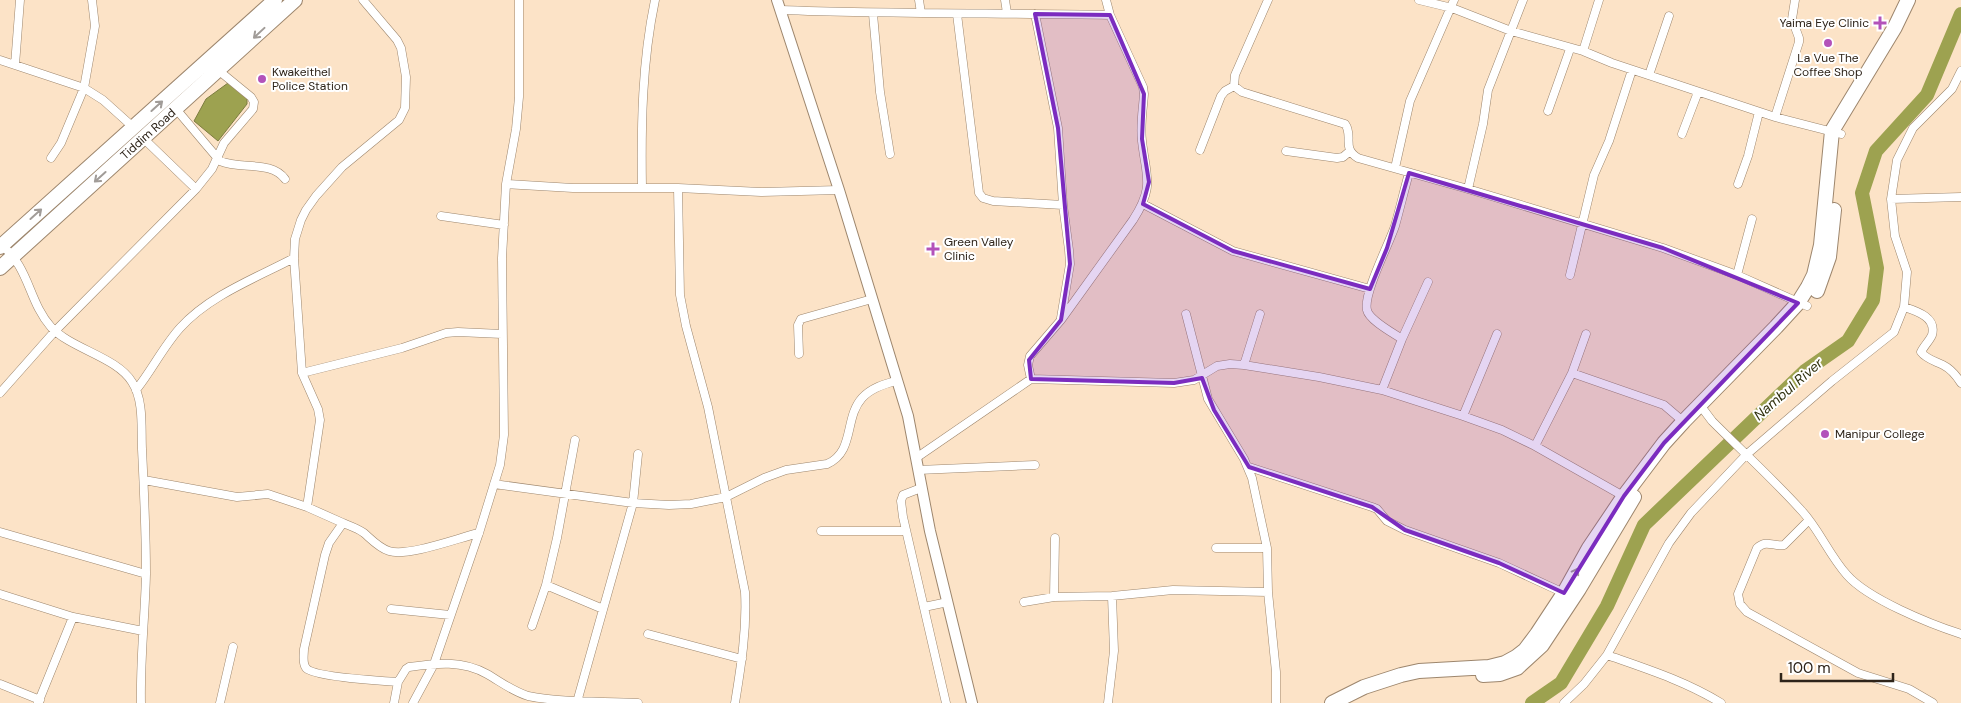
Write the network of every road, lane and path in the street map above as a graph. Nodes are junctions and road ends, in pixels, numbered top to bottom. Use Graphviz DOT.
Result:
graph roads {
  1 [pos="20,0"];
  2 [pos="92,0"];
  3 [pos="275,0"];
  4 [pos="295,0"];
  5 [pos="363,0"];
  6 [pos="519,0"];
  7 [pos="654,0"];
  8 [pos="919,0"];
  9 [pos="1005,0"];
  10 [pos="1106,0"];
  11 [pos="1268,0"];
  12 [pos="1419,0"];
  13 [pos="1523,0"];
  14 [pos="1599,0"];
  15 [pos="1795,0"];
  16 [pos="1908,0"];
  17 [pos="1917,0"];
  18 [pos="1453,4"];
  19 [pos="779,5"];
  20 [pos="921,13"];
  21 [pos="1007,13"];
  22 [pos="873,14"];
  23 [pos="957,14"];
  24 [pos="1035,14"];
  25 [pos="1110,16"];
  26 [pos="1669,16"];
  27 [pos="1511,31"];
  28 [pos="1570,49"];
  29 [pos="1583,51"];
  30 [pos="0,60"];
  31 [pos="15,65"];
  32 [pos="218,70"];
  33 [pos="1632,70"];
  34 [pos="1961,71"];
  35 [pos="1649,75"];
  36 [pos="1234,86"];
  37 [pos="84,88"];
  38 [pos="1698,92"];
  39 [pos="176,109"];
  40 [pos="1548,110"];
  41 [pos="1759,112"];
  42 [pos="1775,117"];
  43 [pos="133,128"];
  44 [pos="1836,133"];
  45 [pos="1682,134"];
  46 [pos="143,138"];
  47 [pos="1200,150"];
  48 [pos="1286,151"];
  49 [pos="1350,151"];
  50 [pos="890,154"];
  51 [pos="51,158"];
  52 [pos="217,158"];
  53 [pos="1395,168"];
  54 [pos="1409,173"];
  55 [pos="286,179"];
  56 [pos="506,184"];
  57 [pos="1738,184"];
  58 [pos="642,188"];
  59 [pos="678,188"];
  60 [pos="196,189"];
  61 [pos="1468,189"];
  62 [pos="839,190"];
  63 [pos="1961,197"];
  64 [pos="1891,199"];
  65 [pos="1143,204"];
  66 [pos="1063,205"];
  67 [pos="441,216"];
  68 [pos="1752,219"];
  69 [pos="1582,224"];
  70 [pos="504,225"];
  71 [pos="1,245"];
  72 [pos="14,255"];
  73 [pos="294,258"];
  74 [pos="0,268"];
  75 [pos="1570,275"];
  76 [pos="1737,275"];
  77 [pos="1428,282"];
  78 [pos="1370,289"];
  79 [pos="872,299"];
  80 [pos="1803,304"];
  81 [pos="1904,307"];
  82 [pos="1186,314"];
  83 [pos="1260,314"];
  84 [pos="1061,320"];
  85 [pos="58,334"];
  86 [pos="502,334"];
  87 [pos="1497,334"];
  88 [pos="1586,334"];
  89 [pos="1402,339"];
  90 [pos="799,354"];
  91 [pos="1244,365"];
  92 [pos="302,373"];
  93 [pos="1572,373"];
  94 [pos="1202,377"];
  95 [pos="1031,379"];
  96 [pos="896,381"];
  97 [pos="1961,383"];
  98 [pos="136,390"];
  99 [pos="1382,390"];
  100 [pos="0,393"];
  101 [pos="1705,412"];
  102 [pos="1463,416"];
  103 [pos="1686,424"];
  104 [pos="575,440"];
  105 [pos="1536,446"];
  106 [pos="638,454"];
  107 [pos="1745,454"];
  108 [pos="916,458"];
  109 [pos="1035,465"];
  110 [pos="1249,468"];
  111 [pos="918,470"];
  112 [pos="144,480"];
  113 [pos="494,484"];
  114 [pos="919,488"];
  115 [pos="566,493"];
  116 [pos="726,497"];
  117 [pos="1627,498"];
  118 [pos="633,503"];
  119 [pos="307,507"];
  120 [pos="1810,520"];
  121 [pos="343,523"];
  122 [pos="821,531"];
  123 [pos="0,532"];
  124 [pos="906,532"];
  125 [pos="479,533"];
  126 [pos="1055,538"];
  127 [pos="1216,548"];
  128 [pos="1267,548"];
  129 [pos="146,574"];
  130 [pos="546,585"];
  131 [pos="1268,592"];
  132 [pos="1564,593"];
  133 [pos="0,594"];
  134 [pos="1112,596"];
  135 [pos="1054,597"];
  136 [pos="945,602"];
  137 [pos="1024,602"];
  138 [pos="924,607"];
  139 [pos="390,609"];
  140 [pos="603,609"];
  141 [pos="450,615"];
  142 [pos="73,617"];
  143 [pos="532,626"];
  144 [pos="144,631"];
  145 [pos="648,634"];
  146 [pos="1961,634"];
  147 [pos="233,647"];
  148 [pos="1607,655"];
  149 [pos="742,660"];
  150 [pos="434,664"];
  151 [pos="398,682"];
  152 [pos="0,684"];
  153 [pos="536,700"];
  154 [pos="39,701"];
  155 [pos="577,702"];
  156 [pos="141,703"];
  157 [pos="220,703"];
  158 [pos="394,703"];
  159 [pos="414,703"];
  160 [pos="629,703"];
  161 [pos="638,703"];
  162 [pos="735,703"];
  163 [pos="946,703"];
  164 [pos="972,703"];
  165 [pos="1108,703"];
  166 [pos="1276,703"];
  167 [pos="1332,703"];
  168 [pos="1352,703"];
  169 [pos="1564,703"];
  170 [pos="1721,703"];
  171 [pos="1933,703"];
  1 -- 31 [label="street"];
  2 -- 37 [label="street"];
  43 -- 3 [label="highway, Tiddim Road, one-way"];
  4 -- 32 [label="highway, Tiddim Road, one-way"];
  5 -- 73 [label="street"];
  6 -- 56 [label="street"];
  7 -- 58 [label="street"];
  8 -- 20 [label="street"];
  9 -- 21 [label="street"];
  10 -- 25 [label="street"];
  11 -- 36 [label="street"];
  12 -- 18 [label="street"];
  13 -- 27 [label="street"];
  14 -- 29 [label="street"];
  15 -- 42 [label="street"];
  16 -- 44 [label="highway"];
  17 -- 44 [label="highway"];
  18 -- 27 [label="street"];
  18 -- 53 [label="street"];
  19 -- 22 [label="street"];
  19 -- 62 [label="street"];
  20 -- 22 [label="street"];
  20 -- 23 [label="street"];
  21 -- 23 [label="street"];
  21 -- 24 [label="street"];
  22 -- 50 [label="street"];
  23 -- 66 [label="street"];
  24 -- 25 [label="street"];
  24 -- 66 [label="street"];
  25 -- 65 [label="street"];
  26 -- 35 [label="street"];
  27 -- 28 [label="street"];
  27 -- 61 [label="street"];
  28 -- 29 [label="street"];
  28 -- 40 [label="street"];
  29 -- 33 [label="street"];
  30 -- 31 [label="street"];
  31 -- 37 [label="street"];
  32 -- 39 [label="highway, Tiddim Road"];
  32 -- 52 [label="street"];
  33 -- 35 [label="street"];
  33 -- 69 [label="street"];
  34 -- 64 [label="street"];
  35 -- 38 [label="street"];
  36 -- 47 [label="street"];
  36 -- 49 [label="street"];
  37 -- 43 [label="street"];
  37 -- 51 [label="street"];
  38 -- 41 [label="street"];
  38 -- 45 [label="street"];
  39 -- 46 [label="highway, Tiddim Road"];
  39 -- 52 [label="street"];
  41 -- 42 [label="street"];
  41 -- 57 [label="street"];
  42 -- 44 [label="street"];
  71 -- 43 [label="highway, Tiddim Road, one-way"];
  44 -- 80 [label="highway"];
  46 -- 60 [label="street"];
  46 -- 72 [label="highway, Tiddim Road, one-way"];
  48 -- 49 [label="street"];
  49 -- 53 [label="street"];
  52 -- 55 [label="street"];
  52 -- 60 [label="street"];
  53 -- 54 [label="street"];
  54 -- 61 [label="street"];
  54 -- 78 [label="street"];
  56 -- 58 [label="street"];
  56 -- 70 [label="street"];
  58 -- 59 [label="street"];
  59 -- 62 [label="street"];
  59 -- 116 [label="street"];
  60 -- 85 [label="street"];
  61 -- 69 [label="street"];
  62 -- 79 [label="street"];
  63 -- 64 [label="street"];
  64 -- 81 [label="street"];
  65 -- 78 [label="street"];
  65 -- 84 [label="street"];
  66 -- 84 [label="street"];
  67 -- 70 [label="street"];
  68 -- 76 [label="street"];
  69 -- 75 [label="street"];
  69 -- 76 [label="street"];
  70 -- 86 [label="street"];
  71 -- 72 [label="street"];
  72 -- 74 [label="highway, Tiddim Road"];
  72 -- 85 [label="street"];
  73 -- 92 [label="street"];
  73 -- 98 [label="street"];
  76 -- 80 [label="street"];
  77 -- 89 [label="street"];
  78 -- 89 [label="street"];
  79 -- 90 [label="street"];
  79 -- 96 [label="street"];
  80 -- 101 [label="highway"];
  81 -- 97 [label="street"];
  81 -- 107 [label="street"];
  82 -- 94 [label="street"];
  83 -- 91 [label="street"];
  84 -- 95 [label="street"];
  85 -- 98 [label="street"];
  85 -- 100 [label="street"];
  86 -- 92 [label="street"];
  86 -- 113 [label="street"];
  87 -- 102 [label="street"];
  88 -- 93 [label="street"];
  89 -- 99 [label="street"];
  91 -- 94 [label="street"];
  91 -- 99 [label="street"];
  92 -- 119 [label="street"];
  93 -- 103 [label="street"];
  93 -- 105 [label="street"];
  94 -- 95 [label="street"];
  94 -- 110 [label="street"];
  95 -- 108 [label="street"];
  96 -- 108 [label="street"];
  96 -- 116 [label="street"];
  98 -- 112 [label="street"];
  99 -- 102 [label="street"];
  101 -- 103 [label="highway"];
  101 -- 107 [label="street"];
  102 -- 105 [label="street"];
  103 -- 117 [label="highway"];
  104 -- 115 [label="street"];
  105 -- 117 [label="street"];
  106 -- 118 [label="street"];
  107 -- 120 [label="street"];
  107 -- 148 [label="street"];
  108 -- 111 [label="street"];
  109 -- 111 [label="street"];
  110 -- 128 [label="street"];
  110 -- 132 [label="street"];
  111 -- 114 [label="street"];
  112 -- 119 [label="street"];
  112 -- 129 [label="street"];
  113 -- 115 [label="street"];
  113 -- 125 [label="street"];
  114 -- 124 [label="street"];
  114 -- 136 [label="street"];
  115 -- 118 [label="street"];
  115 -- 130 [label="street"];
  116 -- 118 [label="street"];
  116 -- 149 [label="street"];
  132 -- 117 [label="highway, one-way"];
  117 -- 168 [label="highway"];
  118 -- 140 [label="street"];
  119 -- 121 [label="street"];
  120 -- 146 [label="street"];
  120 -- 171 [label="street"];
  121 -- 125 [label="street"];
  121 -- 151 [label="street"];
  122 -- 124 [label="street"];
  123 -- 129 [label="street"];
  124 -- 138 [label="street"];
  125 -- 141 [label="street"];
  126 -- 135 [label="street"];
  127 -- 128 [label="street"];
  128 -- 131 [label="street"];
  129 -- 144 [label="street"];
  130 -- 140 [label="street"];
  130 -- 143 [label="street"];
  131 -- 134 [label="street"];
  131 -- 166 [label="street"];
  132 -- 167 [label="highway"];
  133 -- 142 [label="street"];
  134 -- 135 [label="street"];
  134 -- 165 [label="street"];
  135 -- 137 [label="street"];
  136 -- 138 [label="street"];
  136 -- 164 [label="street"];
  138 -- 163 [label="street"];
  139 -- 141 [label="street"];
  140 -- 155 [label="street"];
  141 -- 150 [label="street"];
  142 -- 144 [label="street"];
  142 -- 154 [label="street"];
  144 -- 156 [label="street"];
  145 -- 149 [label="street"];
  147 -- 157 [label="street"];
  148 -- 169 [label="street"];
  148 -- 170 [label="street"];
  149 -- 162 [label="street"];
  150 -- 151 [label="street"];
  150 -- 153 [label="street"];
  150 -- 159 [label="street"];
  151 -- 158 [label="street"];
  152 -- 154 [label="street"];
  153 -- 155 [label="street"];
  155 -- 160 [label="street"];
  160 -- 161 [label="street"];
}
